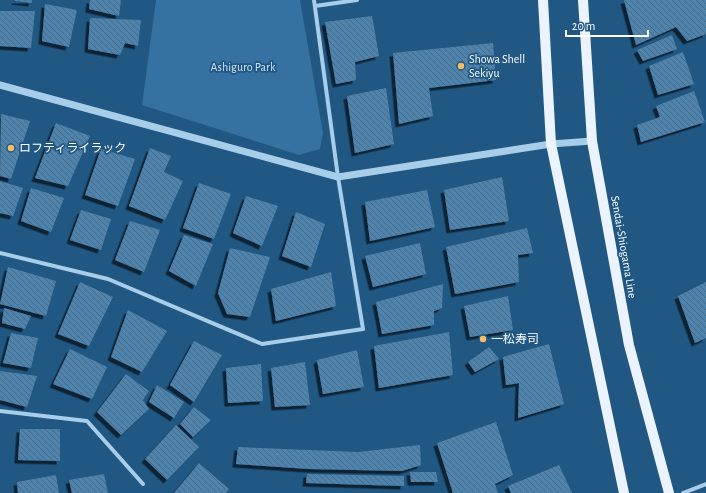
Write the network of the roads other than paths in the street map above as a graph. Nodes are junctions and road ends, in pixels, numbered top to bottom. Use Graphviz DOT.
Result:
graph roads {
  1 [pos="314,0"];
  2 [pos="357,0"];
  3 [pos="543,0"];
  4 [pos="583,0"];
  5 [pos="315,6"];
  6 [pos="0,85"];
  7 [pos="592,141"];
  8 [pos="551,144"];
  9 [pos="338,177"];
  10 [pos="0,253"];
  11 [pos="0,411"];
  12 [pos="143,484"];
  13 [pos="706,484"];
  14 [pos="624,493"];
  15 [pos="669,493"];
  16 [pos="683,493"];
  1 -- 5 [label="street"];
  2 -- 5 [label="street"];
  3 -- 8 [label="main road"];
  4 -- 7 [label="main road, Sendai-Shiogama Line"];
  5 -- 9 [label="street"];
  6 -- 9 [label="street"];
  7 -- 8 [label="street"];
  7 -- 15 [label="main road, Sendai-Shiogama Line"];
  8 -- 9 [label="street"];
  8 -- 14 [label="main road"];
  9 -- 10 [label="street"];
  11 -- 12 [label="street"];
  13 -- 16 [label="street"];
}
